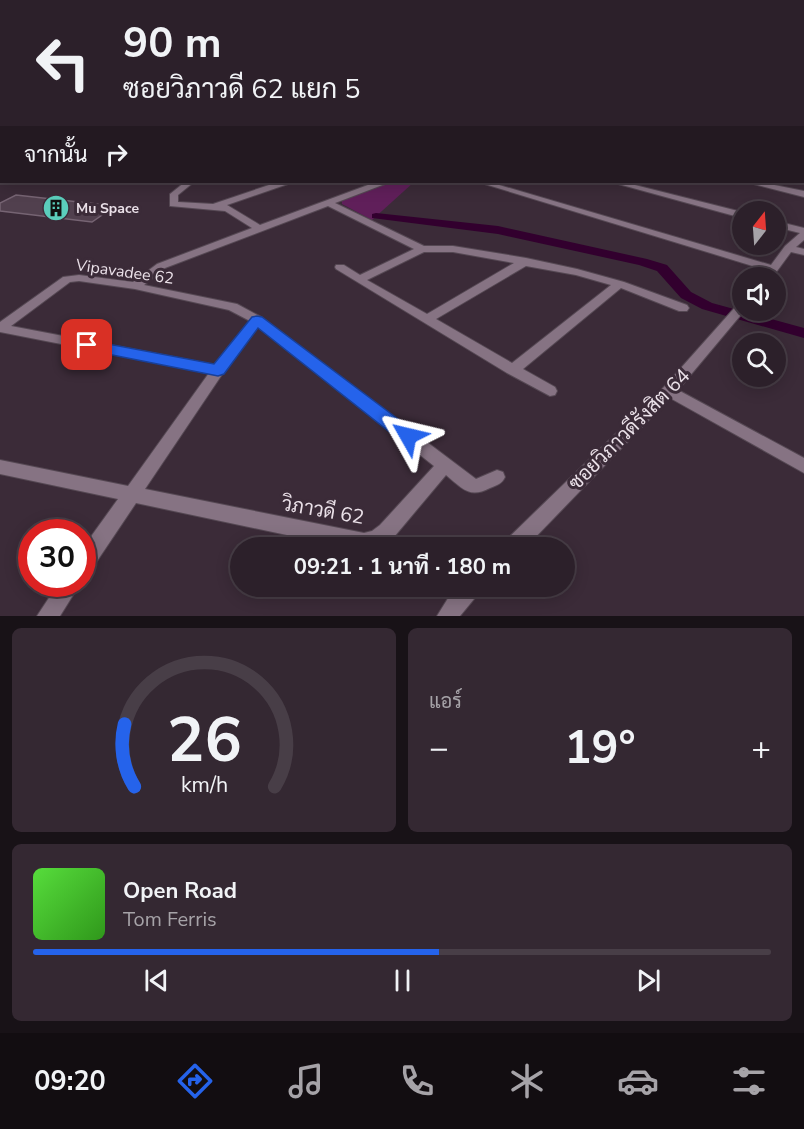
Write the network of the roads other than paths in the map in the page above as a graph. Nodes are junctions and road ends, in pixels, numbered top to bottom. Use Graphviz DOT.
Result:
graph roads {
  1 [pos="189,183"];
  2 [pos="282,183"];
  3 [pos="379,183"];
  4 [pos="485,183"];
  5 [pos="619,183"];
  6 [pos="754,183"];
  7 [pos="804,194"];
  8 [pos="327,202"];
  9 [pos="213,207"];
  10 [pos="732,212"];
  11 [pos="786,227"];
  12 [pos="258,228"];
  13 [pos="804,233"];
  14 [pos="789,248"];
  15 [pos="422,249"];
  16 [pos="804,252"];
  17 [pos="526,261"];
  18 [pos="340,267"];
  19 [pos="750,267"];
  20 [pos="774,267"];
  21 [pos="360,280"];
  22 [pos="620,284"];
  23 [pos="135,286"];
  24 [pos="682,308"];
  25 [pos="427,319"];
  26 [pos="257,320"];
  27 [pos="732,320"];
  28 [pos="0,328"];
  29 [pos="218,370"];
  30 [pos="512,370"];
  31 [pos="550,390"];
  32 [pos="669,391"];
  33 [pos="445,465"];
  34 [pos="804,466"];
  35 [pos="0,467"];
  36 [pos="497,477"];
  37 [pos="133,494"];
  38 [pos="522,537"];
  39 [pos="96,546"];
  40 [pos="61,597"];
  41 [pos="462,597"];
  42 [pos="48,616"];
  43 [pos="448,616"];
  1 -- 9 [label="street"];
  2 -- 9 [label="street"];
  3 -- 8 [label="street"];
  4 -- 19 [label="street"];
  5 -- 10 [label="street"];
  6 -- 7 [label="street"];
  8 -- 12 [label="street"];
  8 -- 15 [label="street"];
  9 -- 12 [label="street"];
  11 -- 13 [label="street"];
  12 -- 23 [label="street"];
  13 -- 14 [label="street"];
  14 -- 16 [label="street"];
  14 -- 20 [label="street"];
  15 -- 17 [label="street"];
  15 -- 21 [label="street"];
  17 -- 22 [label="street"];
  17 -- 25 [label="street"];
  18 -- 21 [label="street"];
  21 -- 25 [label="street"];
  22 -- 24 [label="street"];
  22 -- 30 [label="street"];
  23 -- 26 [label="street, Vipavadee 62"];
  23 -- 28 [label="street, Vipavadee 62"];
  25 -- 30 [label="street"];
  26 -- 29 [label="street"];
  26 -- 33 [label="street"];
  27 -- 32 [label="street, ซอยวิภาวดีรังสิต 64"];
  28 -- 29 [label="street"];
  29 -- 37 [label="street"];
  30 -- 31 [label="street"];
  32 -- 34 [label="street"];
  32 -- 38 [label="street, ซอยวิภาวดีรังสิต 64"];
  33 -- 36 [label="street"];
  33 -- 37 [label="street, วิภาวดี 62"];
  35 -- 37 [label="street, วิภาวดี 62"];
  37 -- 39 [label="street"];
  40 -- 42 [label="street"];
  41 -- 43 [label="street"];
}
